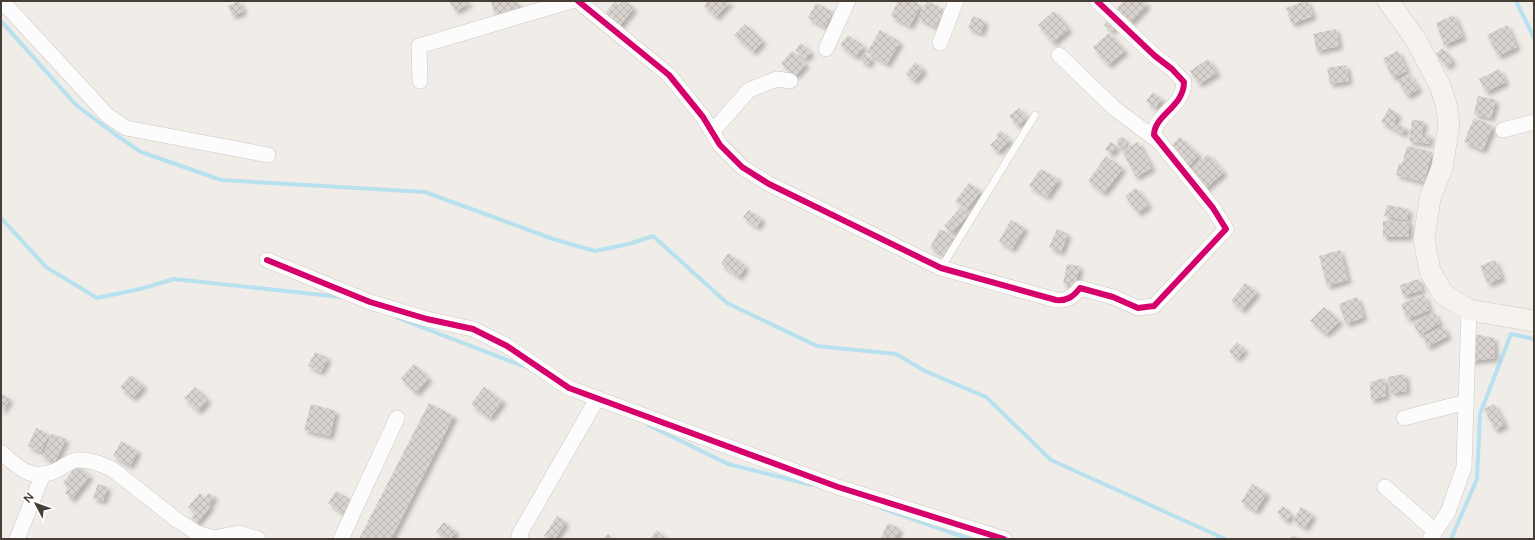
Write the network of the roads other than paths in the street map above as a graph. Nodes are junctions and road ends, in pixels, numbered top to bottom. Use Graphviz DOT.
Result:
graph roads {
  1 [pos="2,1"];
  2 [pos="570,1"];
  3 [pos="578,1"];
  4 [pos="848,1"];
  5 [pos="956,1"];
  6 [pos="1097,1"];
  7 [pos="1388,1"];
  8 [pos="940,42"];
  9 [pos="826,50"];
  10 [pos="1059,55"];
  11 [pos="420,81"];
  12 [pos="790,82"];
  13 [pos="1035,115"];
  14 [pos="1534,122"];
  15 [pos="1503,130"];
  16 [pos="712,132"];
  17 [pos="1158,141"];
  18 [pos="268,155"];
  19 [pos="267,260"];
  20 [pos="941,268"];
  21 [pos="1469,310"];
  22 [pos="1534,321"];
  23 [pos="597,398"];
  24 [pos="1466,402"];
  25 [pos="397,418"];
  26 [pos="1404,418"];
  27 [pos="1,452"];
  28 [pos="43,474"];
  29 [pos="1385,487"];
  30 [pos="1433,535"];
  31 [pos="17,539"];
  32 [pos="258,539"];
  33 [pos="341,539"];
  34 [pos="521,539"];
  35 [pos="1004,539"];
  1 -- 18 [label="street"];
  2 -- 11 [label="street"];
  3 -- 16 [label="street"];
  4 -- 9 [label="street"];
  5 -- 8 [label="street"];
  6 -- 17 [label="street"];
  7 -- 21 [label="main road"];
  10 -- 17 [label="street"];
  12 -- 16 [label="street"];
  13 -- 20 [label="lane"];
  14 -- 15 [label="street"];
  16 -- 20 [label="street"];
  17 -- 20 [label="street"];
  19 -- 23 [label="street"];
  21 -- 22 [label="main road"];
  21 -- 24 [label="street"];
  23 -- 34 [label="street"];
  23 -- 35 [label="street"];
  24 -- 26 [label="street"];
  24 -- 30 [label="street"];
  25 -- 33 [label="street"];
  27 -- 28 [label="street"];
  28 -- 31 [label="street"];
  28 -- 32 [label="street"];
  29 -- 30 [label="street"];
}
